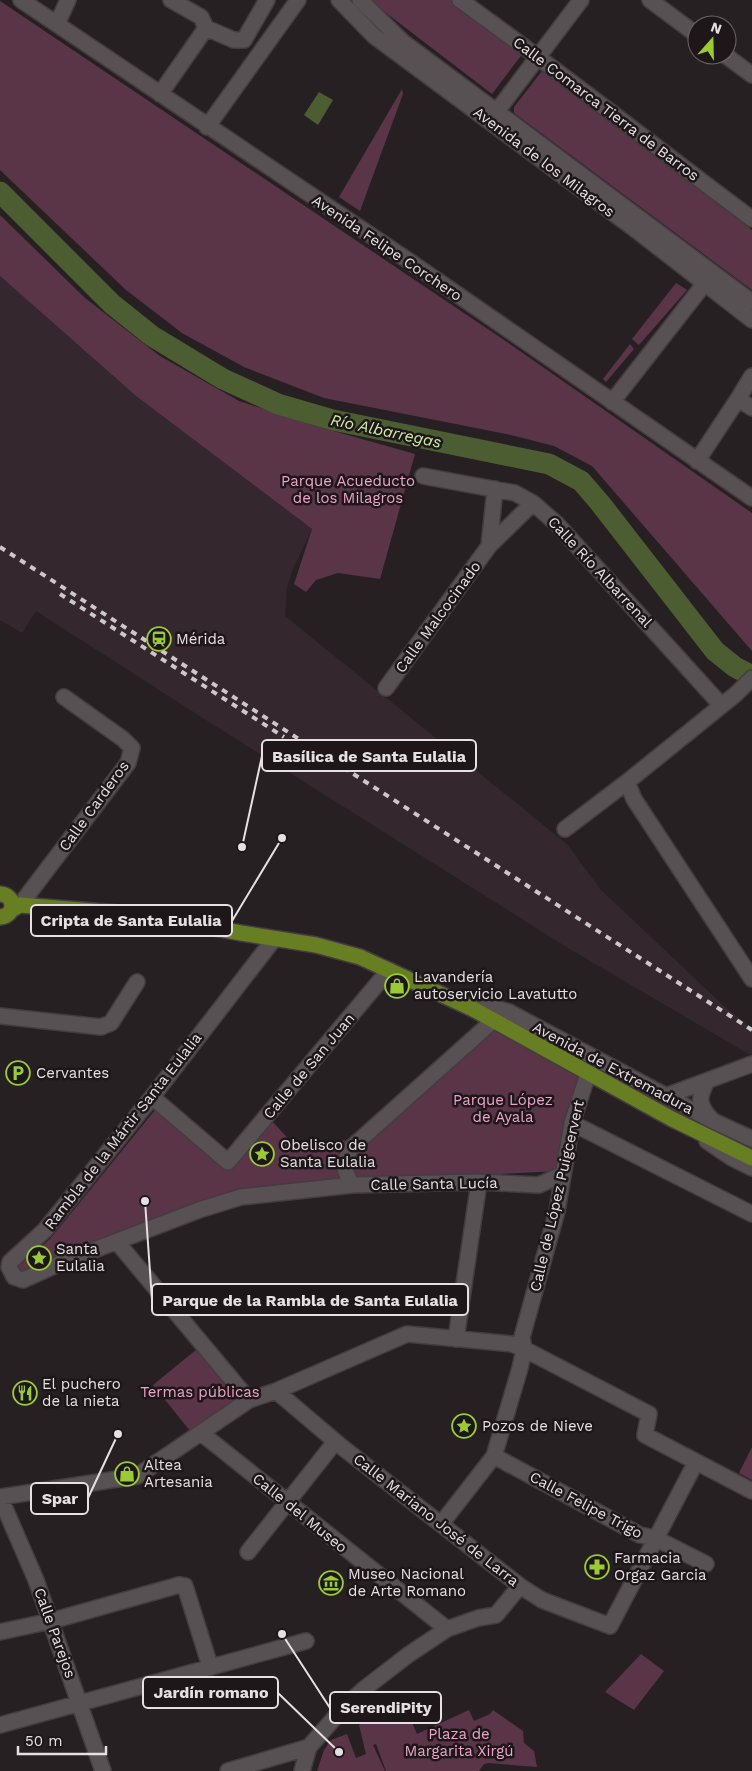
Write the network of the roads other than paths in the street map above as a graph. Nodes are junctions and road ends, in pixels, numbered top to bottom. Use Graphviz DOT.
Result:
graph roads {
  1 [pos="21,0"];
  2 [pos="68,0"];
  3 [pos="171,0"];
  4 [pos="267,0"];
  5 [pos="298,0"];
  6 [pos="339,0"];
  7 [pos="360,0"];
  8 [pos="460,0"];
  9 [pos="581,0"];
  10 [pos="650,0"];
  11 [pos="57,24"];
  12 [pos="687,27"];
  13 [pos="206,28"];
  14 [pos="539,56"];
  15 [pos="737,64"];
  16 [pos="752,75"];
  17 [pos="160,94"];
  18 [pos="497,111"];
  19 [pos="207,127"];
  20 [pos="749,211"];
  21 [pos="705,283"];
  22 [pos="752,302"];
  23 [pos="752,320"];
  24 [pos="752,376"];
  25 [pos="738,399"];
  26 [pos="612,402"];
  27 [pos="752,408"];
  28 [pos="697,460"];
  29 [pos="423,476"];
  30 [pos="495,489"];
  31 [pos="752,498"];
  32 [pos="533,503"];
  33 [pos="489,546"];
  34 [pos="752,678"];
  35 [pos="386,688"];
  36 [pos="64,698"];
  37 [pos="721,705"];
  38 [pos="627,782"];
  39 [pos="565,828"];
  40 [pos="0,894"];
  41 [pos="11,910"];
  42 [pos="274,939"];
  43 [pos="389,970"];
  44 [pos="752,979"];
  45 [pos="137,982"];
  46 [pos="473,1009"];
  47 [pos="0,1016"];
  48 [pos="494,1020"];
  49 [pos="752,1064"];
  50 [pos="588,1074"];
  51 [pos="707,1081"];
  52 [pos="666,1096"];
  53 [pos="152,1097"];
  54 [pos="672,1119"];
  55 [pos="711,1120"];
  56 [pos="572,1123"];
  57 [pos="752,1139"];
  58 [pos="752,1158"];
  59 [pos="228,1162"];
  60 [pos="752,1168"];
  61 [pos="563,1174"];
  62 [pos="479,1182"];
  63 [pos="352,1185"];
  64 [pos="539,1185"];
  65 [pos="558,1205"];
  66 [pos="752,1214"];
  67 [pos="117,1242"];
  68 [pos="456,1339"];
  69 [pos="524,1348"];
  70 [pos="276,1391"];
  71 [pos="248,1400"];
  72 [pos="201,1433"];
  73 [pos="336,1442"];
  74 [pos="494,1456"];
  75 [pos="696,1462"];
  76 [pos="752,1491"];
  77 [pos="0,1497"];
  78 [pos="288,1504"];
  79 [pos="441,1524"];
  80 [pos="655,1538"];
  81 [pos="248,1552"];
  82 [pos="706,1564"];
  83 [pos="520,1586"];
  84 [pos="51,1621"];
  85 [pos="447,1629"];
  86 [pos="0,1632"];
  87 [pos="306,1640"];
  88 [pos="210,1666"];
  89 [pos="80,1702"];
  90 [pos="0,1725"];
  91 [pos="309,1747"];
  92 [pos="103,1771"];
  93 [pos="228,1771"];
  94 [pos="302,1771"];
  1 -- 11 [label="street, Avenida Felipe Corchero"];
  2 -- 11 [label="street"];
  3 -- 13 [label="street"];
  4 -- 13 [label="street"];
  5 -- 19 [label="street"];
  6 -- 21 [label="street, Avenida de los Milagros"];
  7 -- 18 [label="street, Avenida de los Milagros"];
  8 -- 14 [label="street, Calle Comarca Tierra de Barros"];
  9 -- 14 [label="street"];
  10 -- 12 [label="street"];
  11 -- 17 [label="street, Avenida Felipe Corchero"];
  13 -- 17 [label="street"];
  14 -- 18 [label="street"];
  14 -- 20 [label="street, Calle Comarca Tierra de Barros"];
  15 -- 16 [label="street"];
  17 -- 19 [label="street, Avenida Felipe Corchero"];
  18 -- 22 [label="street, Avenida de los Milagros"];
  19 -- 26 [label="street, Avenida Felipe Corchero"];
  21 -- 23 [label="street, Avenida de los Milagros"];
  21 -- 26 [label="street"];
  24 -- 25 [label="street"];
  25 -- 27 [label="street"];
  25 -- 28 [label="street"];
  26 -- 28 [label="street, Avenida Felipe Corchero"];
  28 -- 31 [label="street, Avenida Felipe Corchero"];
  29 -- 30 [label="street, Calle Río Albarrenal"];
  30 -- 32 [label="street, Calle Río Albarrenal"];
  30 -- 33 [label="street, Calle Malcocinado"];
  32 -- 33 [label="street, Calle Malcocinado"];
  32 -- 37 [label="street, Calle Río Albarrenal"];
  33 -- 35 [label="street, Calle Malcocinado"];
  34 -- 37 [label="street"];
  36 -- 41 [label="street, Calle Carderos"];
  37 -- 38 [label="street"];
  38 -- 39 [label="street"];
  38 -- 44 [label="street"];
  40 -- 41 [label="main road"];
  41 -- 42 [label="main road, Avenida de Extremadura"];
  42 -- 43 [label="main road, Avenida de Extremadura"];
  42 -- 53 [label="street, Rambla de la Mártir Santa Eulalia"];
  43 -- 46 [label="main road, Avenida de Extremadura"];
  43 -- 59 [label="street, Calle de San Juan"];
  45 -- 47 [label="street"];
  46 -- 48 [label="main road, Avenida de Extremadura"];
  46 -- 52 [label="street, Avenida de Extremadura"];
  48 -- 50 [label="main road, Avenida de Extremadura"];
  48 -- 63 [label="street, Calle Santa Lucía"];
  49 -- 51 [label="street"];
  50 -- 54 [label="main road, Avenida de Extremadura"];
  50 -- 56 [label="street, Calle de López Puigcervert"];
  51 -- 52 [label="street"];
  51 -- 55 [label="street"];
  52 -- 55 [label="street, Avenida de Extremadura"];
  53 -- 59 [label="street, Rambla de la Mártir Santa Eulalia"];
  53 -- 67 [label="street, Rambla de la Mártir Santa Eulalia"];
  54 -- 58 [label="main road, Avenida de Extremadura"];
  54 -- 60 [label="street, Avenida de Extremadura"];
  55 -- 57 [label="street, Avenida de Extremadura"];
  56 -- 61 [label="street, Calle de López Puigcervert"];
  56 -- 66 [label="street"];
  61 -- 64 [label="street, Calle Santa Lucía"];
  61 -- 65 [label="street, Calle de López Puigcervert"];
  62 -- 63 [label="street, Calle Santa Lucía"];
  62 -- 64 [label="street, Calle Santa Lucía"];
  62 -- 68 [label="street"];
  63 -- 67 [label="street, Rambla de la Mártir Santa Eulalia"];
  64 -- 65 [label="street"];
  65 -- 69 [label="street, Calle de López Puigcervert"];
  67 -- 71 [label="street"];
  68 -- 69 [label="street"];
  68 -- 70 [label="street"];
  69 -- 74 [label="street, Calle de López Puigcervert"];
  69 -- 75 [label="street"];
  70 -- 71 [label="street"];
  70 -- 73 [label="street, Calle Mariano José de Larra"];
  71 -- 72 [label="street"];
  72 -- 77 [label="street"];
  72 -- 78 [label="street, Calle del Museo"];
  73 -- 78 [label="street"];
  73 -- 79 [label="street, Calle Mariano José de Larra"];
  74 -- 79 [label="street"];
  74 -- 80 [label="street, Calle Felipe Trigo"];
  75 -- 76 [label="street"];
  75 -- 80 [label="street"];
  77 -- 84 [label="street, Calle Parejos"];
  78 -- 81 [label="street"];
  78 -- 85 [label="street, Calle del Museo"];
  79 -- 83 [label="street, Calle Mariano José de Larra"];
  80 -- 82 [label="street, Calle Felipe Trigo"];
  80 -- 83 [label="street, Calle Mariano José de Larra"];
  83 -- 85 [label="street"];
  84 -- 86 [label="street"];
  84 -- 88 [label="street"];
  84 -- 89 [label="street, Calle Parejos"];
  85 -- 91 [label="street"];
  87 -- 88 [label="street"];
  88 -- 89 [label="street"];
  89 -- 90 [label="street"];
  89 -- 92 [label="street, Calle Parejos"];
  91 -- 93 [label="street"];
  91 -- 94 [label="street"];
}
